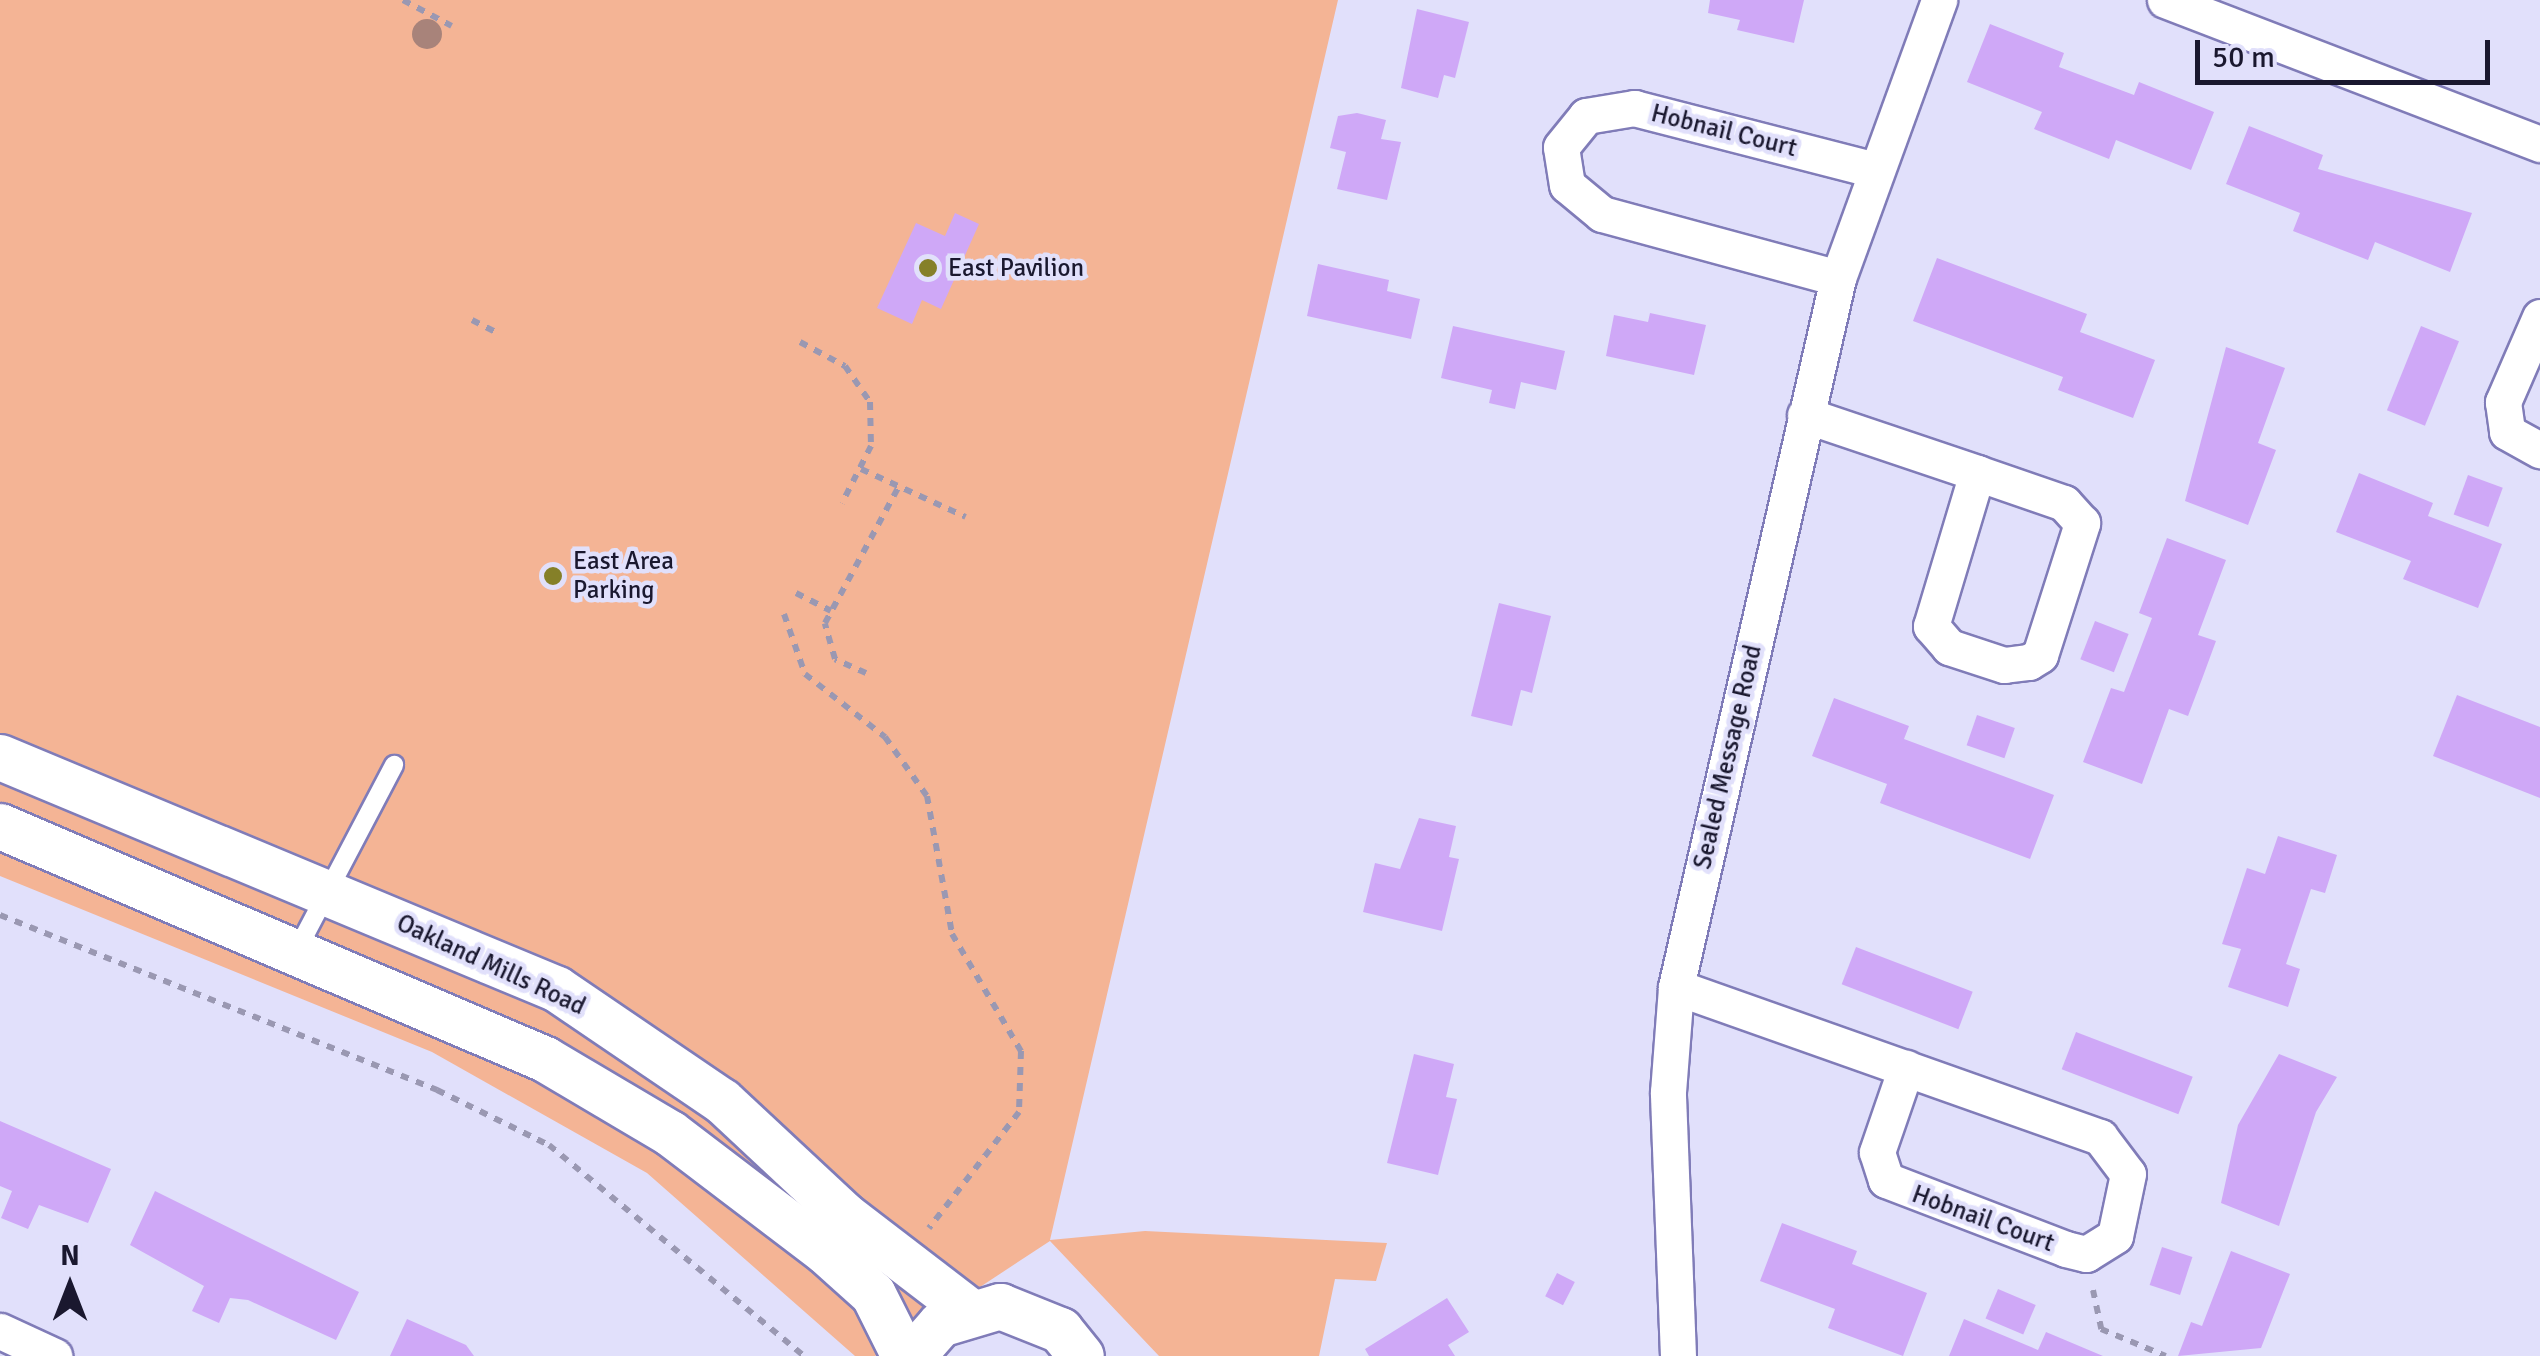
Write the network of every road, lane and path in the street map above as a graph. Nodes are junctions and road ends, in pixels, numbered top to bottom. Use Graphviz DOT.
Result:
graph roads {
  1 [pos="403,0"];
  2 [pos="1939,0"];
  3 [pos="2165,0"];
  4 [pos="452,26"];
  5 [pos="2540,144"];
  6 [pos="1871,168"];
  7 [pos="1838,278"];
  8 [pos="2540,317"];
  9 [pos="472,320"];
  10 [pos="496,332"];
  11 [pos="800,342"];
  12 [pos="1805,415"];
  13 [pos="2540,450"];
  14 [pos="860,468"];
  15 [pos="1976,473"];
  16 [pos="898,488"];
  17 [pos="842,503"];
  18 [pos="966,517"];
  19 [pos="796,593"];
  20 [pos="831,612"];
  21 [pos="784,614"];
  22 [pos="866,673"];
  23 [pos="0,757"];
  24 [pos="394,765"];
  25 [pos="0,826"];
  26 [pos="328,892"];
  27 [pos="0,915"];
  28 [pos="298,948"];
  29 [pos="1676,986"];
  30 [pos="1906,1068"];
  31 [pos="922,1236"];
  32 [pos="2086,1254"];
  33 [pos="968,1310"];
  34 [pos="0,1331"];
  35 [pos="54,1356"];
  36 [pos="804,1356"];
  37 [pos="904,1356"];
  38 [pos="912,1356"];
  39 [pos="1081,1356"];
  40 [pos="1678,1356"];
  41 [pos="2166,1356"];
  1 -- 4 [label="path"];
  2 -- 6 [label="street, Sealed Message Road"];
  3 -- 5 [label="street"];
  6 -- 7 [label="street, Sealed Message Road"];
  6 -- 7 [label="street, Hobnail Court"];
  7 -- 12 [label="street, Sealed Message Road"];
  8 -- 13 [label="street"];
  9 -- 10 [label="path"];
  11 -- 14 [label="path"];
  12 -- 15 [label="street"];
  12 -- 29 [label="street, Sealed Message Road"];
  14 -- 16 [label="path"];
  14 -- 17 [label="path"];
  15 -- 15 [label="street"];
  16 -- 18 [label="path"];
  16 -- 20 [label="path"];
  19 -- 20 [label="path"];
  20 -- 22 [label="path"];
  21 -- 31 [label="path"];
  23 -- 26 [label="street, Oakland Mills Road"];
  24 -- 26 [label="lane"];
  25 -- 28 [label="street"];
  26 -- 28 [label="lane"];
  26 -- 33 [label="street, Oakland Mills Road"];
  27 -- 36 [label="path"];
  28 -- 37 [label="street"];
  29 -- 30 [label="street, Hobnail Court"];
  29 -- 40 [label="street, Sealed Message Road"];
  30 -- 32 [label="street, Hobnail Court"];
  30 -- 32 [label="street, Hobnail Court"];
  32 -- 41 [label="path"];
  33 -- 38 [label="street"];
  33 -- 39 [label="street"];
  34 -- 35 [label="street"];
}
